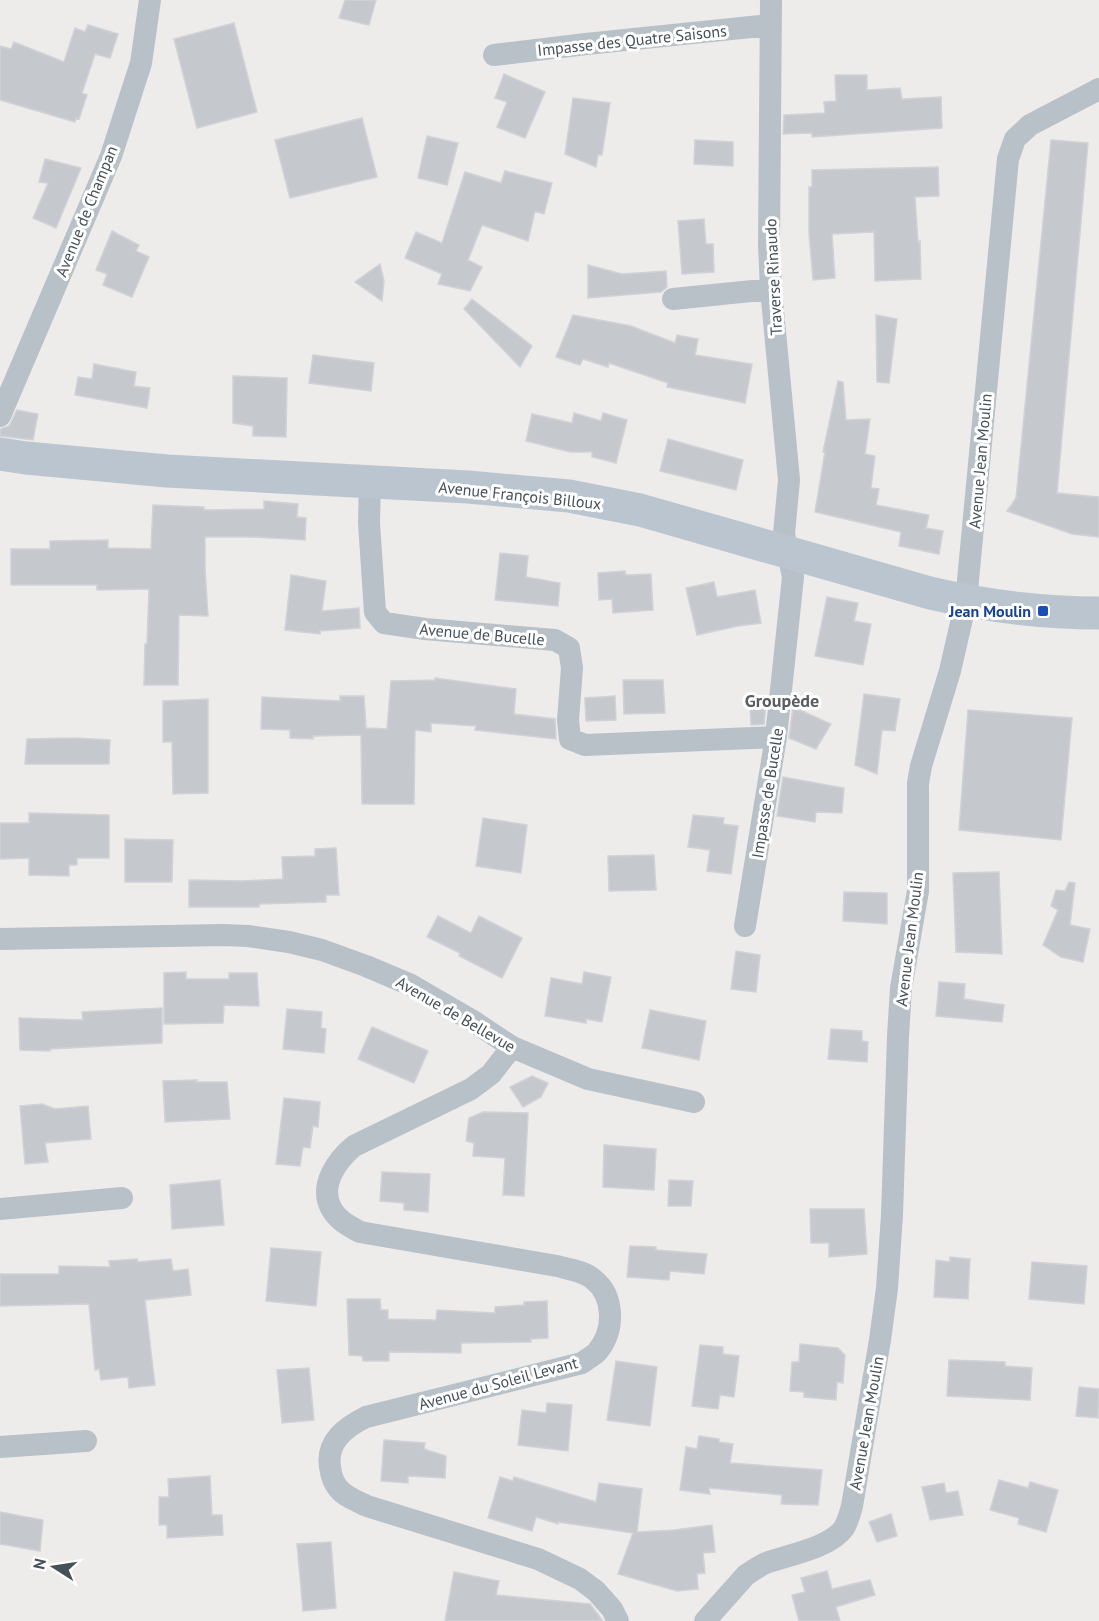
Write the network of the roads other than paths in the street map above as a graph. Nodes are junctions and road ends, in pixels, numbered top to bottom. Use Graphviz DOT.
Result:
graph roads {
  1 [pos="150,0"];
  2 [pos="771,0"];
  3 [pos="770,25"];
  4 [pos="494,56"];
  5 [pos="1099,89"];
  6 [pos="771,289"];
  7 [pos="673,298"];
  8 [pos="0,416"];
  9 [pos="0,454"];
  10 [pos="369,482"];
  11 [pos="788,552"];
  12 [pos="966,601"];
  13 [pos="1099,613"];
  14 [pos="776,737"];
  15 [pos="745,926"];
  16 [pos="0,939"];
  17 [pos="512,1047"];
  18 [pos="694,1102"];
  19 [pos="122,1198"];
  20 [pos="0,1209"];
  21 [pos="86,1441"];
  22 [pos="0,1447"];
  23 [pos="618,1621"];
  24 [pos="705,1621"];
  1 -- 8 [label="street, Avenue de Champan"];
  2 -- 3 [label="street, Traverse Rinaudo"];
  3 -- 4 [label="street, Impasse des Quatre Saisons"];
  3 -- 6 [label="street, Traverse Rinaudo"];
  5 -- 12 [label="street, Avenue Jean Moulin"];
  6 -- 7 [label="street"];
  6 -- 11 [label="street, Traverse Rinaudo"];
  9 -- 10 [label="street, Avenue François Billoux"];
  10 -- 11 [label="street, Avenue François Billoux"];
  10 -- 14 [label="street, Avenue de Bucelle"];
  11 -- 12 [label="street, Avenue François Billoux"];
  11 -- 14 [label="street, Impasse de Bucelle"];
  12 -- 13 [label="street, Avenue François Billoux"];
  12 -- 24 [label="street, Avenue Jean Moulin"];
  14 -- 15 [label="street, Impasse de Bucelle"];
  16 -- 17 [label="street, Avenue de Bellevue"];
  17 -- 18 [label="street, Avenue de Bellevue"];
  17 -- 23 [label="street, Avenue du Soleil Levant"];
  19 -- 20 [label="street"];
  21 -- 22 [label="street"];
}
